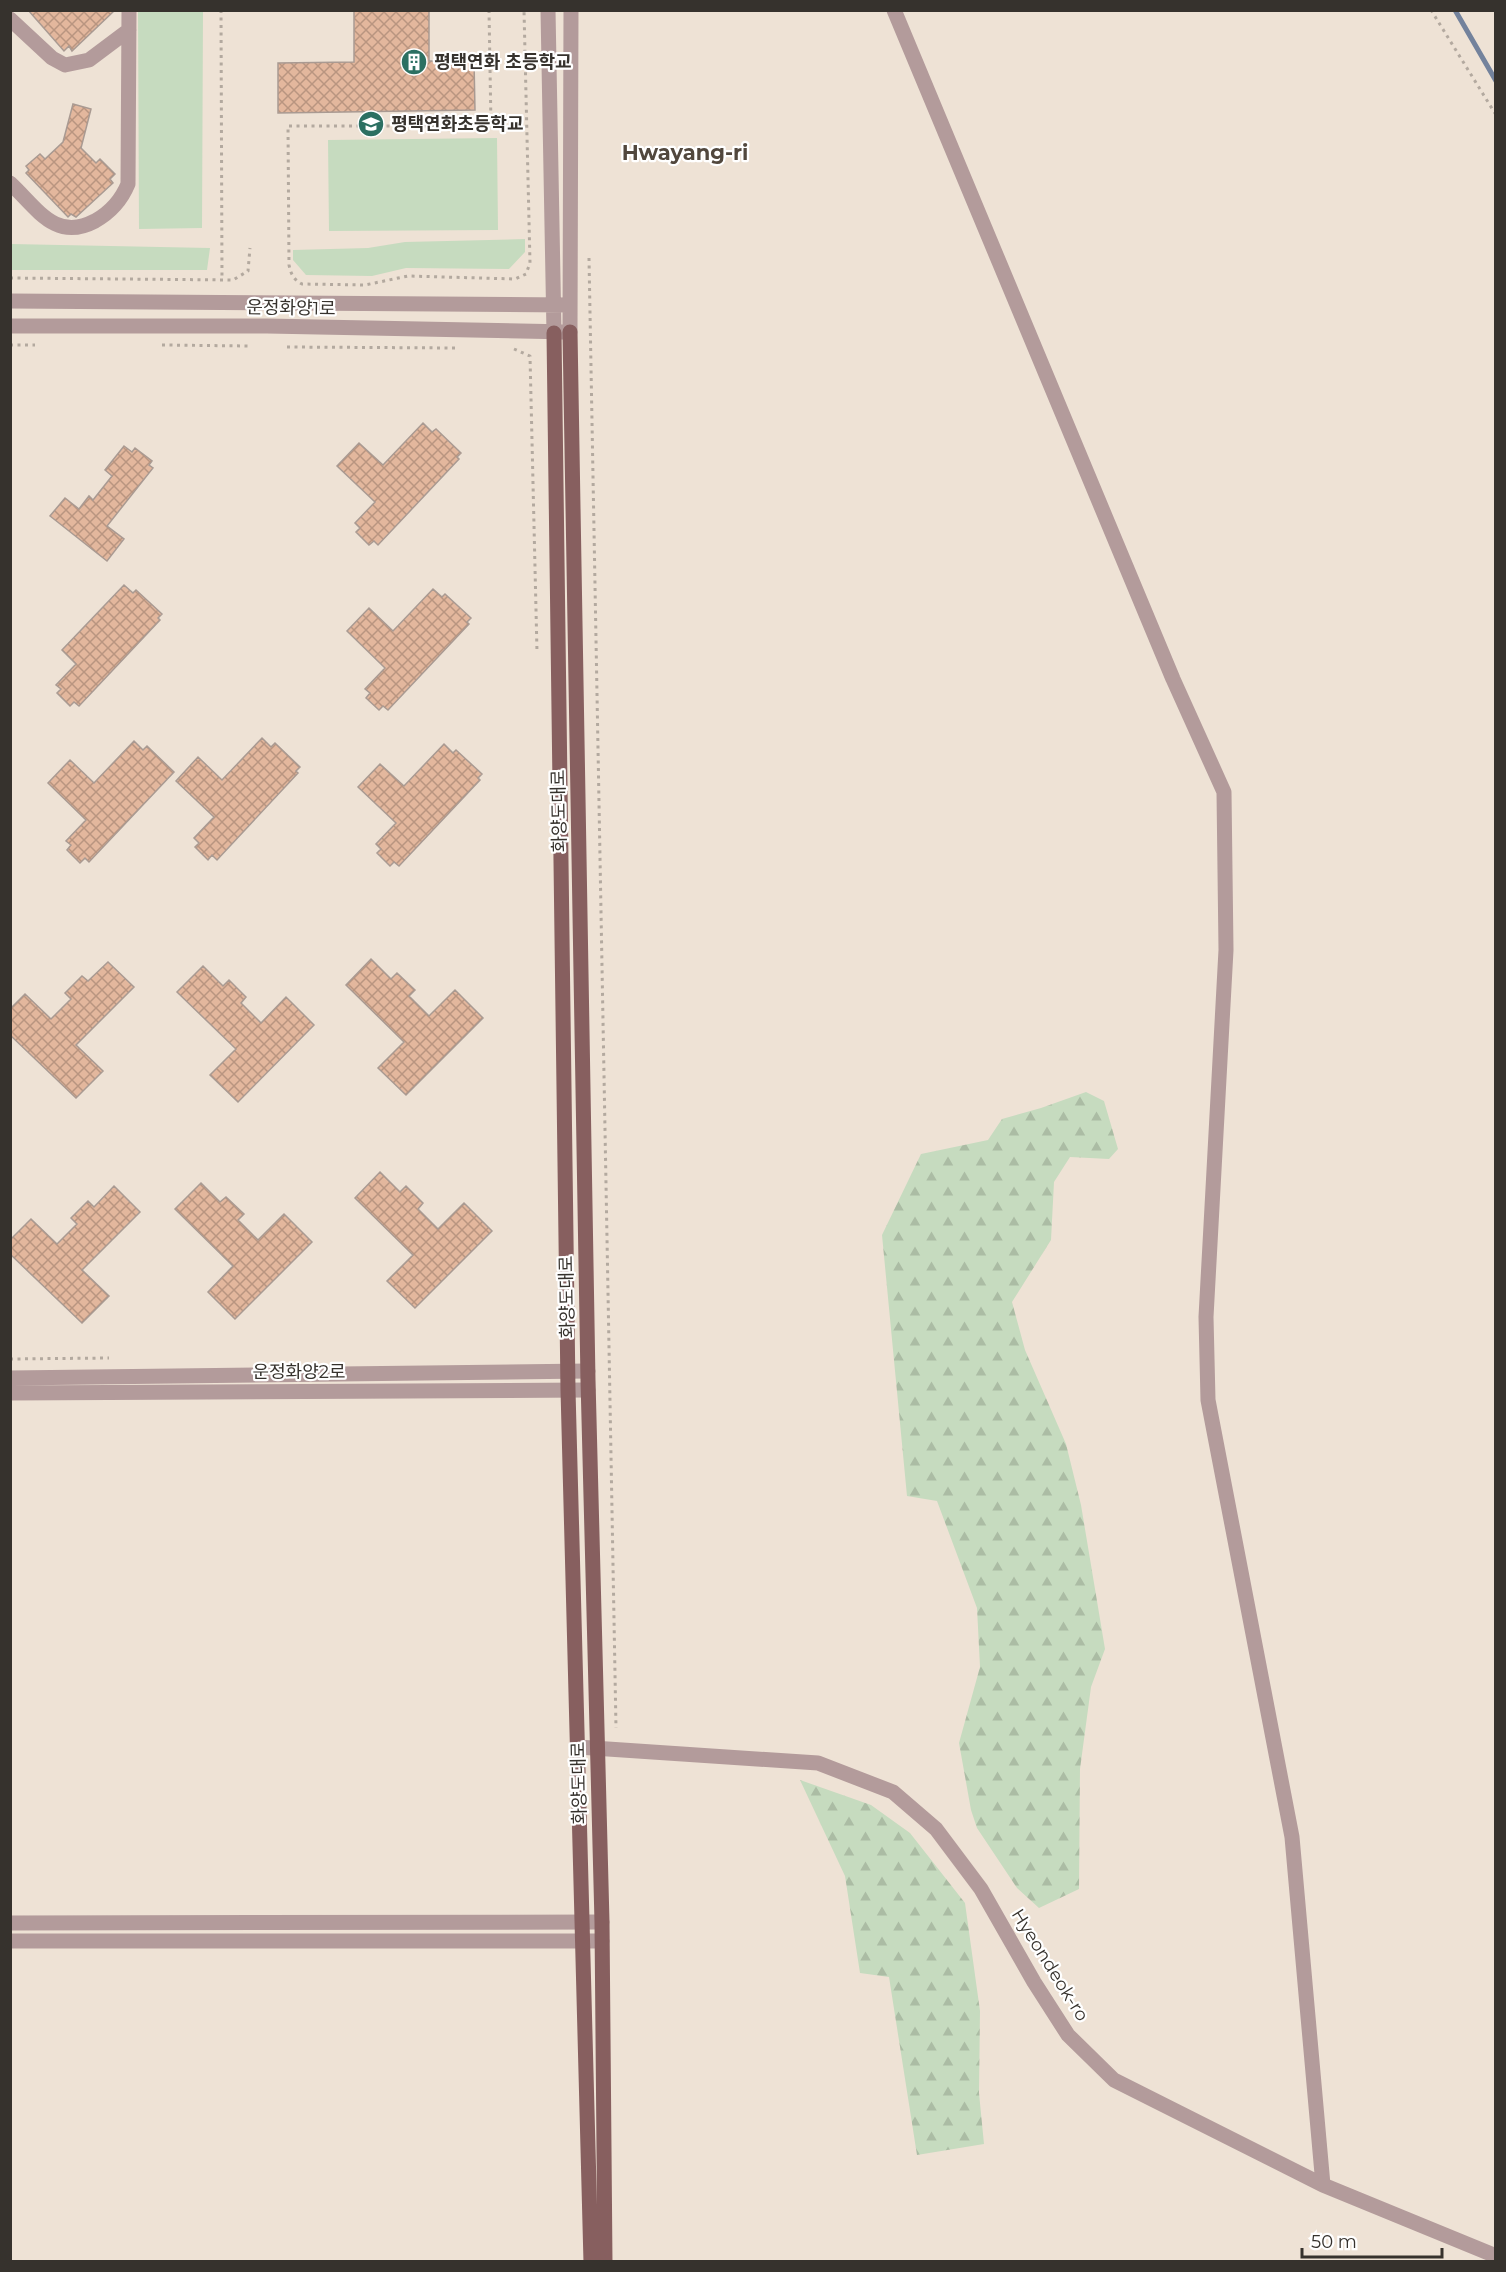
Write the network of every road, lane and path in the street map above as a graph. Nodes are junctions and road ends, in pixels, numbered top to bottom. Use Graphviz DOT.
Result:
graph roads {
  1 [pos="129,10"];
  2 [pos="221,10"];
  3 [pos="489,10"];
  4 [pos="524,10"];
  5 [pos="548,10"];
  6 [pos="571,10"];
  7 [pos="894,10"];
  8 [pos="1431,10"];
  9 [pos="10,19"];
  10 [pos="129,30"];
  11 [pos="1496,115"];
  12 [pos="10,183"];
  13 [pos="250,248"];
  14 [pos="589,249"];
  15 [pos="10,278"];
  16 [pos="222,280"];
  17 [pos="10,301"];
  18 [pos="561,305"];
  19 [pos="10,326"];
  20 [pos="570,332"];
  21 [pos="554,333"];
  22 [pos="287,346"];
  23 [pos="456,348"];
  24 [pos="503,349"];
  25 [pos="537,652"];
  26 [pos="110,1358"];
  27 [pos="10,1359"];
  28 [pos="567,1371"];
  29 [pos="588,1371"];
  30 [pos="10,1378"];
  31 [pos="568,1390"];
  32 [pos="588,1390"];
  33 [pos="10,1394"];
  34 [pos="616,1728"];
  35 [pos="578,1747"];
  36 [pos="598,1748"];
  37 [pos="603,1922"];
  38 [pos="10,1923"];
  39 [pos="584,1924"];
  40 [pos="10,1941"];
  41 [pos="583,1941"];
  42 [pos="602,1941"];
  43 [pos="1323,2185"];
  44 [pos="1496,2256"];
  45 [pos="591,2262"];
  46 [pos="605,2262"];
  1 -- 10 [label="street"];
  2 -- 16 [label="path"];
  3 -- 4 [label="path"];
  5 -- 18 [label="street"];
  6 -- 18 [label="street"];
  7 -- 43 [label="street"];
  8 -- 11 [label="path"];
  9 -- 10 [label="street"];
  10 -- 12 [label="street"];
  13 -- 16 [label="path"];
  14 -- 34 [label="path"];
  15 -- 16 [label="path"];
  17 -- 18 [label="street"];
  18 -- 20 [label="street"];
  18 -- 21 [label="street"];
  19 -- 21 [label="street, 운정화양1로"];
  20 -- 21 [label="street, 운정화양1로"];
  20 -- 29 [label="main road, 화양도대로"];
  21 -- 28 [label="main road, 화양도대로"];
  22 -- 23 [label="path"];
  24 -- 25 [label="path"];
  26 -- 27 [label="path"];
  28 -- 29 [label="street, 운정화양2로"];
  28 -- 30 [label="street, 운정화양2로"];
  28 -- 31 [label="main road, 화양도대로"];
  29 -- 32 [label="main road, 화양도대로"];
  31 -- 32 [label="street, 운정화양2로"];
  31 -- 33 [label="street, 운정화양2로"];
  31 -- 35 [label="main road, 화양도대로"];
  32 -- 36 [label="main road, 화양도대로"];
  35 -- 36 [label="street, Hyeondeok-ro"];
  35 -- 39 [label="main road, 화양도대로"];
  36 -- 37 [label="main road, 화양도대로"];
  36 -- 43 [label="street, Hyeondeok-ro"];
  37 -- 39 [label="street"];
  37 -- 42 [label="main road, 화양도대로"];
  38 -- 39 [label="street"];
  39 -- 41 [label="main road, 화양도대로"];
  40 -- 41 [label="street"];
  41 -- 42 [label="street"];
  41 -- 45 [label="main road, 화양도대로"];
  42 -- 46 [label="main road, 화양도대로"];
  43 -- 44 [label="street, Hyeondeok-ro"];
}
